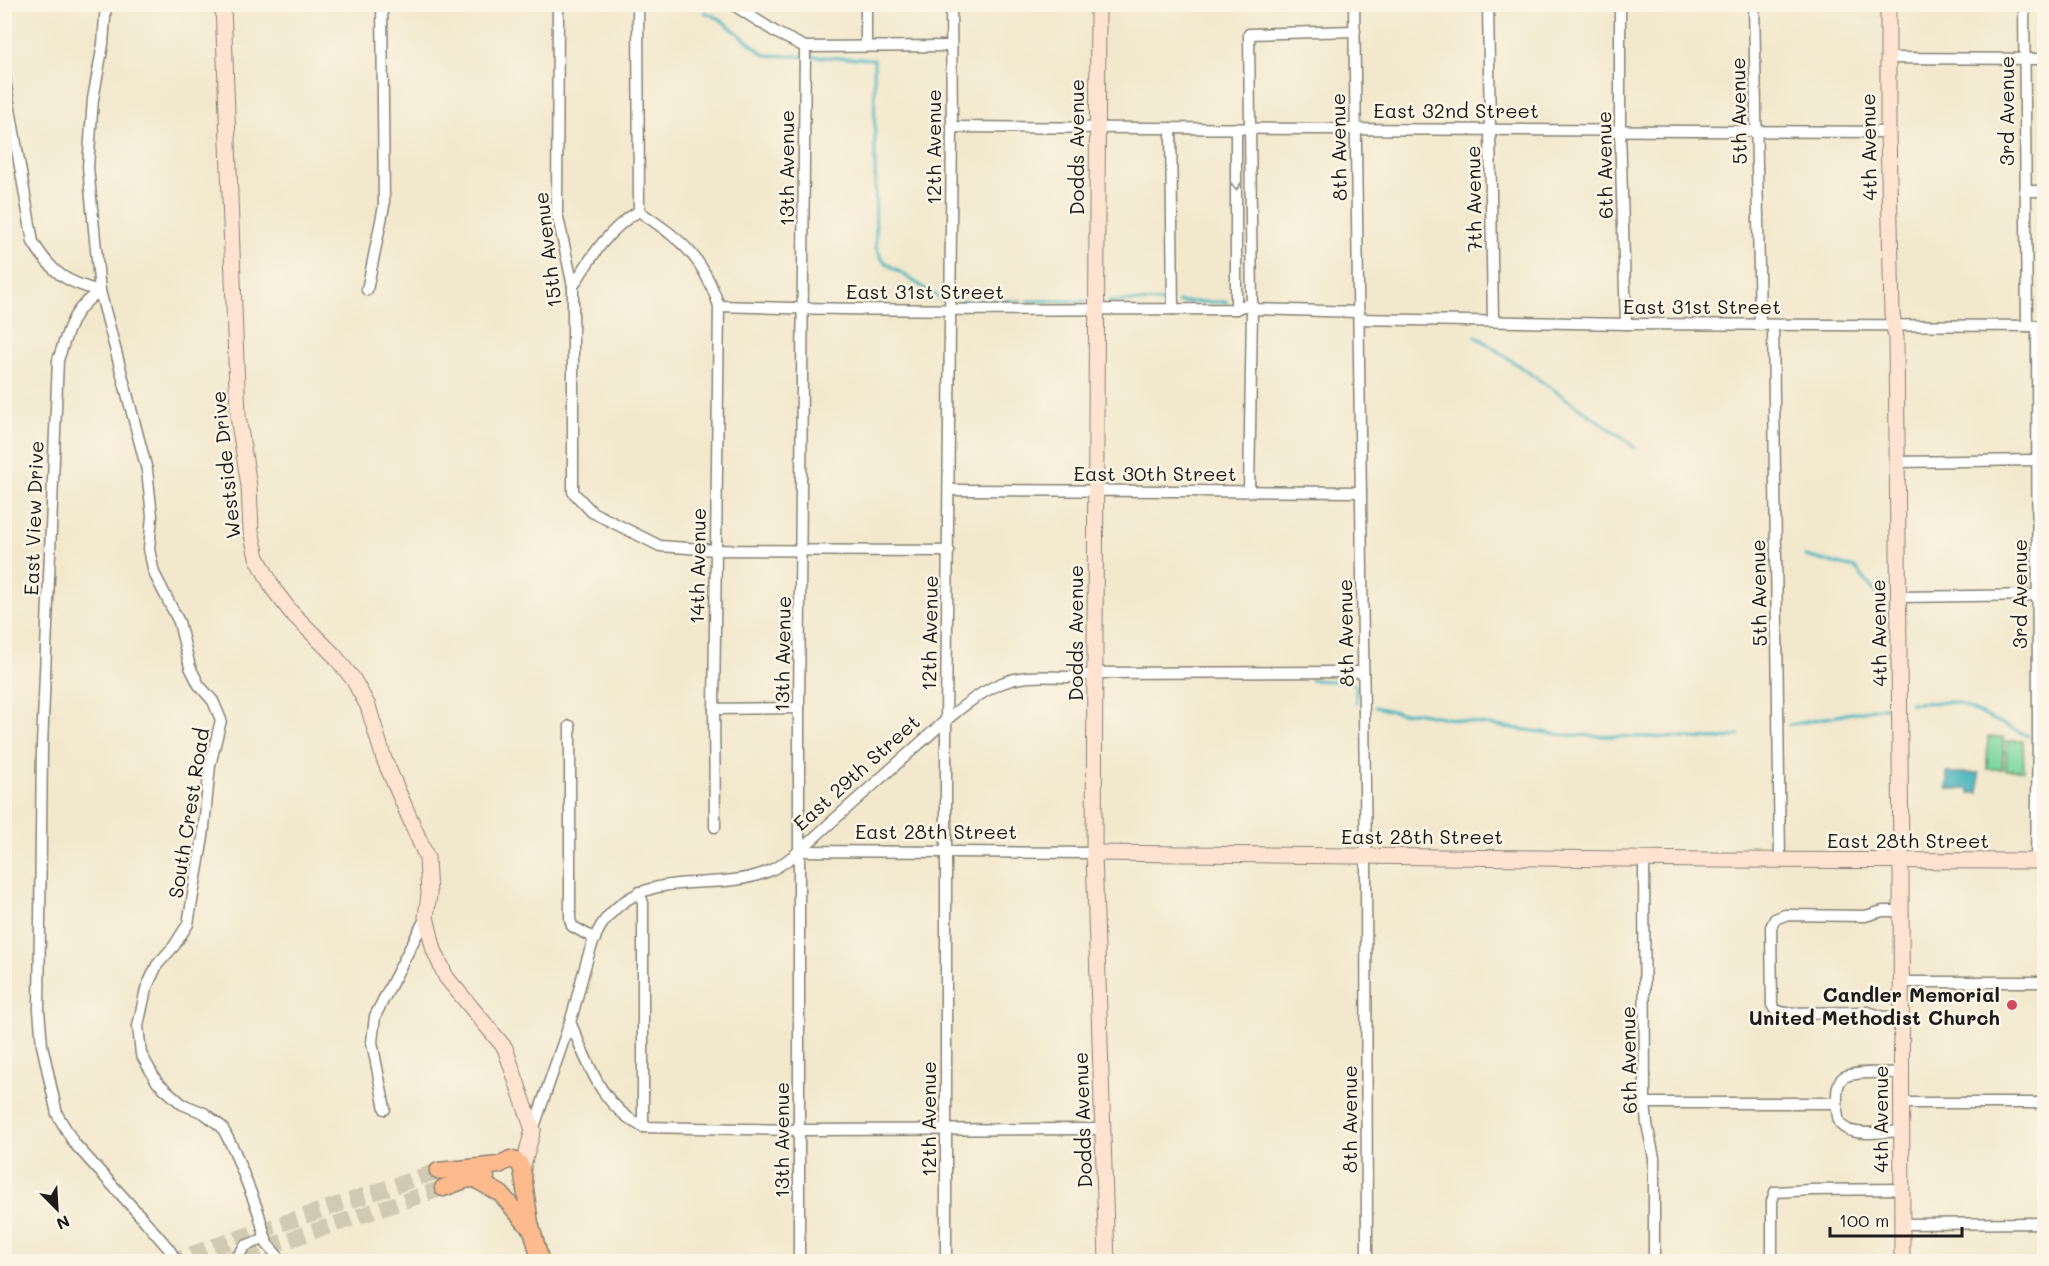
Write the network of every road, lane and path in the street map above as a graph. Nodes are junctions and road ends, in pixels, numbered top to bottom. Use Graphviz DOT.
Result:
graph roads {
  1 [pos="106,4"];
  2 [pos="223,4"];
  3 [pos="382,4"];
  4 [pos="558,4"];
  5 [pos="638,4"];
  6 [pos="732,4"];
  7 [pos="866,4"];
  8 [pos="951,4"];
  9 [pos="1098,4"];
  10 [pos="1354,4"];
  11 [pos="1488,4"];
  12 [pos="1620,4"];
  13 [pos="1754,4"];
  14 [pos="1888,4"];
  15 [pos="2024,4"];
  16 [pos="1354,31"];
  17 [pos="866,46"];
  18 [pos="951,46"];
  19 [pos="805,47"];
  20 [pos="1888,58"];
  21 [pos="2044,58"];
  22 [pos="2024,59"];
  23 [pos="4,74"];
  24 [pos="1097,126"];
  25 [pos="952,127"];
  26 [pos="1171,128"];
  27 [pos="1236,128"];
  28 [pos="1249,128"];
  29 [pos="1355,128"];
  30 [pos="1490,128"];
  31 [pos="1620,130"];
  32 [pos="1756,132"];
  33 [pos="1888,132"];
  34 [pos="2025,191"];
  35 [pos="2044,191"];
  36 [pos="639,211"];
  37 [pos="573,286"];
  38 [pos="367,290"];
  39 [pos="100,291"];
  40 [pos="719,306"];
  41 [pos="803,309"];
  42 [pos="949,309"];
  43 [pos="1173,309"];
  44 [pos="1236,309"];
  45 [pos="1252,309"];
  46 [pos="1097,310"];
  47 [pos="1359,315"];
  48 [pos="1493,321"];
  49 [pos="1626,324"];
  50 [pos="1760,325"];
  51 [pos="1773,325"];
  52 [pos="1894,326"];
  53 [pos="2036,326"];
  54 [pos="2037,460"];
  55 [pos="1897,462"];
  56 [pos="948,490"];
  57 [pos="1096,491"];
  58 [pos="1249,491"];
  59 [pos="1362,492"];
  60 [pos="715,550"];
  61 [pos="801,550"];
  62 [pos="949,551"];
  63 [pos="2041,595"];
  64 [pos="1899,597"];
  65 [pos="1363,672"];
  66 [pos="1096,673"];
  67 [pos="799,708"];
  68 [pos="714,709"];
  69 [pos="946,720"];
  70 [pos="570,726"];
  71 [pos="715,827"];
  72 [pos="799,851"];
  73 [pos="946,852"];
  74 [pos="1094,853"];
  75 [pos="1366,856"];
  76 [pos="1644,858"];
  77 [pos="1780,860"];
  78 [pos="1901,861"];
  79 [pos="2040,861"];
  80 [pos="639,892"];
  81 [pos="1901,911"];
  82 [pos="426,917"];
  83 [pos="595,939"];
  84 [pos="1901,982"];
  85 [pos="2044,982"];
  86 [pos="1901,1016"];
  87 [pos="570,1022"];
  88 [pos="1901,1073"];
  89 [pos="1645,1102"];
  90 [pos="2044,1102"];
  91 [pos="1837,1103"];
  92 [pos="1901,1103"];
  93 [pos="384,1109"];
  94 [pos="643,1127"];
  95 [pos="946,1129"];
  96 [pos="1104,1129"];
  97 [pos="533,1130"];
  98 [pos="799,1130"];
  99 [pos="1901,1131"];
  100 [pos="438,1171"];
  101 [pos="522,1171"];
  102 [pos="503,1172"];
  103 [pos="477,1178"];
  104 [pos="443,1188"];
  105 [pos="1901,1189"];
  106 [pos="2044,1223"];
  107 [pos="1901,1224"];
  108 [pos="531,1227"];
  109 [pos="266,1238"];
  110 [pos="177,1262"];
  111 [pos="234,1262"];
  112 [pos="283,1262"];
  113 [pos="541,1262"];
  114 [pos="799,1262"];
  115 [pos="946,1262"];
  116 [pos="1107,1262"];
  117 [pos="1367,1262"];
  118 [pos="1654,1262"];
  119 [pos="1772,1262"];
  120 [pos="1902,1262"];
  1 -- 39 [label="street, South Crest Road"];
  2 -- 82 [label="street, Westside Drive"];
  3 -- 38 [label="street"];
  4 -- 37 [label="street, 15th Avenue"];
  5 -- 36 [label="street"];
  6 -- 19 [label="street"];
  7 -- 17 [label="street"];
  8 -- 18 [label="street, 12th Avenue"];
  9 -- 24 [label="street, Dodds Avenue"];
  10 -- 16 [label="street, 8th Avenue"];
  11 -- 30 [label="street, 7th Avenue"];
  12 -- 31 [label="street, 6th Avenue"];
  13 -- 32 [label="street, 5th Avenue"];
  14 -- 20 [label="street, 4th Avenue"];
  15 -- 22 [label="street, 3rd Avenue"];
  16 -- 28 [label="street"];
  16 -- 29 [label="street, 8th Avenue"];
  17 -- 18 [label="street"];
  17 -- 19 [label="street"];
  18 -- 25 [label="street, 12th Avenue"];
  19 -- 41 [label="street, 13th Avenue"];
  20 -- 22 [label="street"];
  20 -- 33 [label="street, 4th Avenue"];
  21 -- 22 [label="street"];
  22 -- 34 [label="street, 3rd Avenue"];
  23 -- 39 [label="street"];
  24 -- 25 [label="street, East 32nd Street"];
  24 -- 26 [label="street, East 32nd Street"];
  24 -- 46 [label="street, Dodds Avenue"];
  25 -- 42 [label="street, 12th Avenue"];
  26 -- 27 [label="street, East 32nd Street"];
  26 -- 43 [label="street"];
  27 -- 28 [label="street, East 32nd Street"];
  27 -- 44 [label="street, one-way"];
  28 -- 29 [label="street, East 32nd Street"];
  28 -- 45 [label="street"];
  29 -- 30 [label="street, East 32nd Street"];
  29 -- 47 [label="street, 8th Avenue"];
  30 -- 31 [label="street, East 32nd Street"];
  30 -- 48 [label="street, 7th Avenue"];
  31 -- 32 [label="street, East 32nd Street"];
  31 -- 49 [label="street, 6th Avenue"];
  32 -- 33 [label="street, East 32nd Street"];
  32 -- 50 [label="street, 5th Avenue"];
  33 -- 52 [label="street, 4th Avenue"];
  34 -- 35 [label="street"];
  34 -- 53 [label="street, 3rd Avenue"];
  36 -- 37 [label="street"];
  36 -- 40 [label="street"];
  37 -- 60 [label="street, 15th Avenue"];
  39 -- 109 [label="street, South Crest Road"];
  39 -- 110 [label="street, East View Drive"];
  40 -- 41 [label="street, East 31st Street"];
  40 -- 60 [label="street, 14th Avenue"];
  41 -- 42 [label="street, East 31st Street"];
  41 -- 61 [label="street, 13th Avenue"];
  42 -- 46 [label="street, East 31st Street"];
  42 -- 56 [label="street, 12th Avenue"];
  43 -- 44 [label="street, East 31st Street"];
  43 -- 46 [label="street, East 31st Street"];
  44 -- 45 [label="street, East 31st Street"];
  45 -- 47 [label="street, East 31st Street"];
  45 -- 58 [label="street"];
  46 -- 57 [label="street, Dodds Avenue"];
  47 -- 48 [label="street, East 31st Street"];
  47 -- 59 [label="street, 8th Avenue"];
  48 -- 49 [label="street, East 31st Street"];
  49 -- 50 [label="street, East 31st Street"];
  50 -- 51 [label="street, East 31st Street"];
  51 -- 52 [label="street, East 31st Street"];
  51 -- 77 [label="street, 5th Avenue"];
  52 -- 53 [label="street, East 31st Street"];
  52 -- 55 [label="street, 4th Avenue"];
  53 -- 54 [label="street, 3rd Avenue"];
  54 -- 55 [label="street"];
  54 -- 63 [label="street, 3rd Avenue"];
  55 -- 64 [label="street, 4th Avenue"];
  56 -- 57 [label="street, East 30th Street"];
  56 -- 62 [label="street, 12th Avenue"];
  57 -- 58 [label="street, East 30th Street"];
  57 -- 66 [label="street, Dodds Avenue"];
  58 -- 59 [label="street, East 30th Street"];
  59 -- 65 [label="street, 8th Avenue"];
  60 -- 61 [label="street"];
  60 -- 68 [label="street, 14th Avenue"];
  61 -- 62 [label="street"];
  61 -- 67 [label="street, 13th Avenue"];
  62 -- 69 [label="street, 12th Avenue"];
  63 -- 64 [label="street"];
  63 -- 79 [label="street, 3rd Avenue"];
  64 -- 78 [label="street, 4th Avenue"];
  65 -- 66 [label="street, East 29th Street"];
  65 -- 75 [label="street, 8th Avenue"];
  66 -- 69 [label="street, East 29th Street"];
  66 -- 74 [label="street, Dodds Avenue"];
  67 -- 68 [label="street"];
  67 -- 72 [label="street, 13th Avenue"];
  68 -- 71 [label="street, 14th Avenue"];
  69 -- 72 [label="street, East 29th Street"];
  69 -- 73 [label="street, 12th Avenue"];
  70 -- 83 [label="street"];
  72 -- 73 [label="street, East 28th Street"];
  72 -- 80 [label="street, East 29th Street"];
  72 -- 98 [label="street, 13th Avenue"];
  73 -- 74 [label="street, East 28th Street"];
  73 -- 95 [label="street, 12th Avenue"];
  74 -- 75 [label="street, East 28th Street"];
  74 -- 96 [label="street, Dodds Avenue"];
  75 -- 76 [label="street, East 28th Street"];
  75 -- 117 [label="street, 8th Avenue"];
  76 -- 77 [label="street, East 28th Street"];
  76 -- 89 [label="street, 6th Avenue"];
  77 -- 78 [label="street, East 28th Street"];
  78 -- 79 [label="street, East 28th Street"];
  78 -- 81 [label="street, 4th Avenue"];
  80 -- 83 [label="street, East 29th Street"];
  80 -- 94 [label="street"];
  81 -- 84 [label="street, 4th Avenue"];
  81 -- 86 [label="street"];
  82 -- 93 [label="street"];
  82 -- 97 [label="street, Westside Drive"];
  83 -- 87 [label="street, East 29th Street"];
  84 -- 85 [label="street"];
  84 -- 86 [label="street, 4th Avenue"];
  86 -- 88 [label="street, 4th Avenue"];
  87 -- 94 [label="street"];
  87 -- 97 [label="street, East 29th Street"];
  88 -- 91 [label="street"];
  88 -- 92 [label="street, 4th Avenue"];
  89 -- 91 [label="street"];
  89 -- 118 [label="street, 6th Avenue"];
  90 -- 92 [label="street"];
  91 -- 99 [label="street"];
  92 -- 99 [label="street, 4th Avenue"];
  94 -- 98 [label="street"];
  95 -- 96 [label="street"];
  95 -- 98 [label="street"];
  95 -- 115 [label="street, 12th Avenue"];
  96 -- 116 [label="street, Dodds Avenue"];
  97 -- 101 [label="street, East 29th Street"];
  97 -- 102 [label="street, East 29th Street"];
  98 -- 114 [label="street, 13th Avenue"];
  99 -- 105 [label="street, 4th Avenue"];
  100 -- 102 [label="main road"];
  101 -- 102 [label="main road"];
  101 -- 108 [label="main road"];
  102 -- 103 [label="main road"];
  102 -- 108 [label="main road"];
  103 -- 104 [label="main road"];
  103 -- 108 [label="main road"];
  105 -- 107 [label="street, 4th Avenue"];
  105 -- 119 [label="street"];
  106 -- 107 [label="street"];
  107 -- 120 [label="street, 4th Avenue"];
  108 -- 113 [label="main road"];
  109 -- 111 [label="street"];
  109 -- 112 [label="street, South Crest Road"];
}
